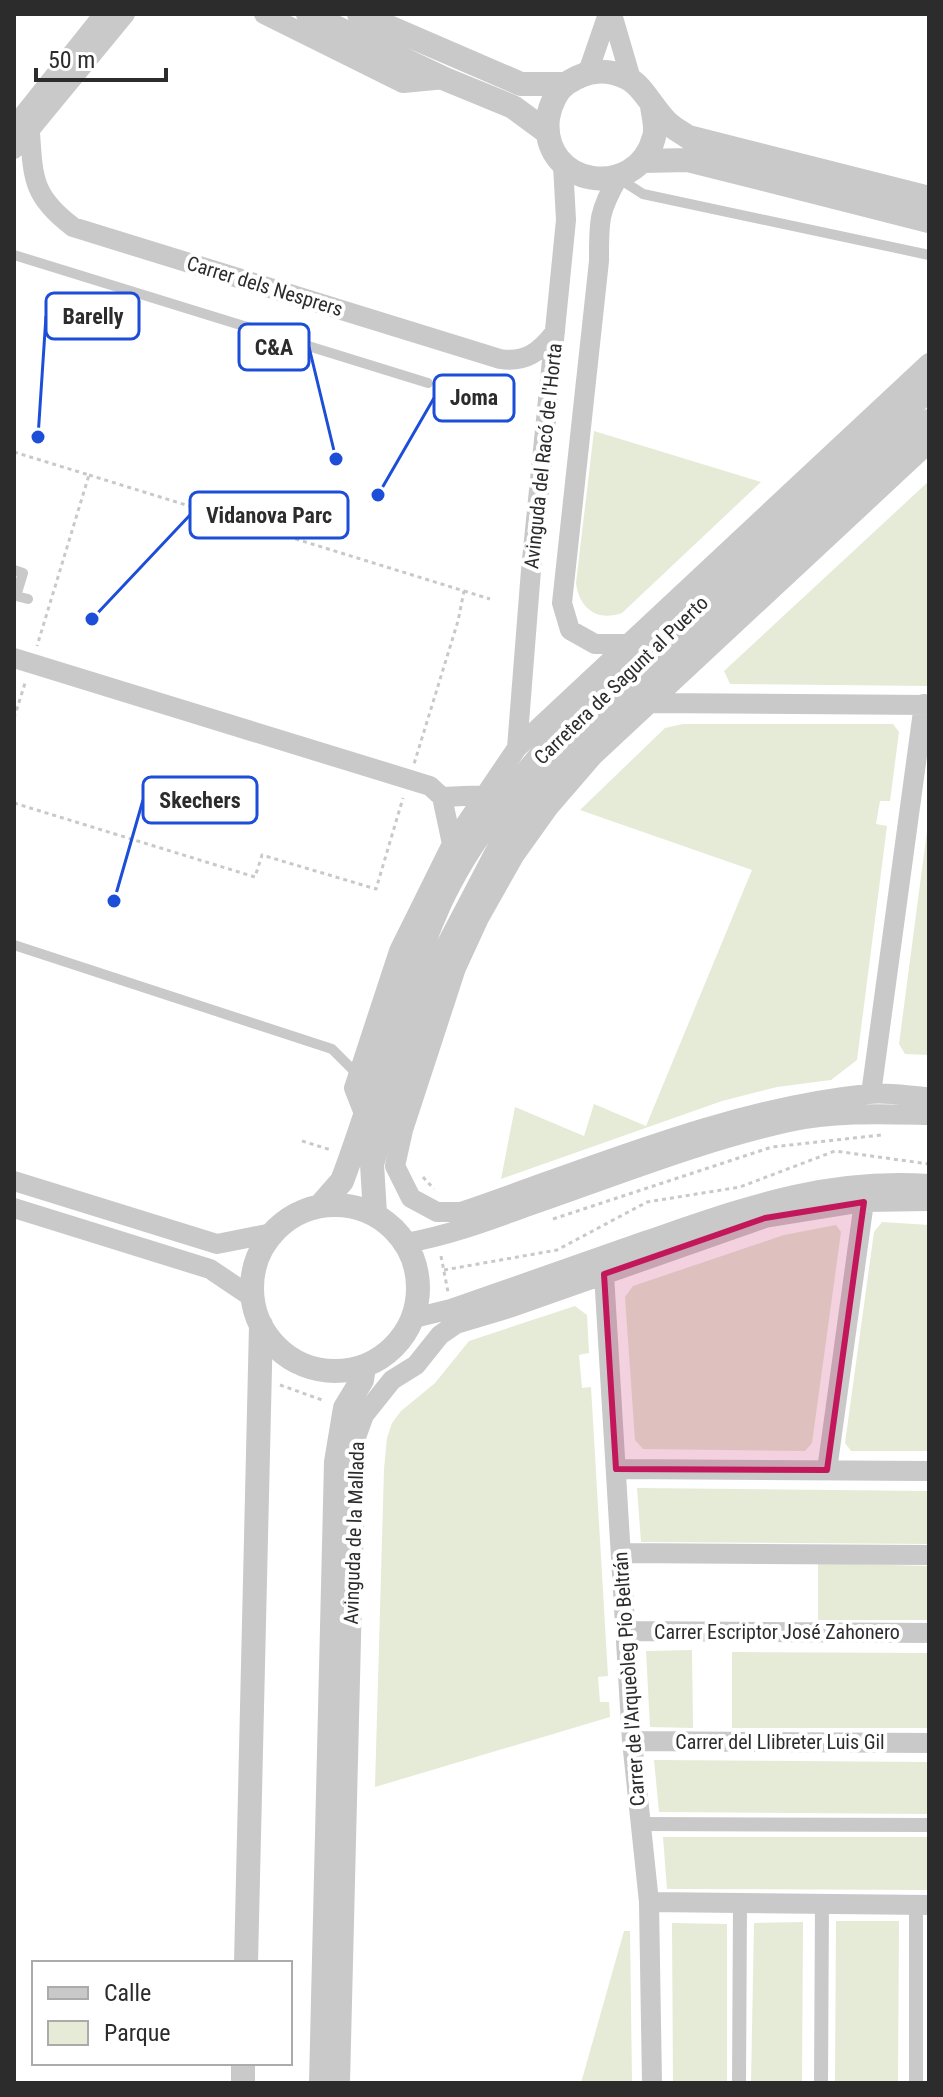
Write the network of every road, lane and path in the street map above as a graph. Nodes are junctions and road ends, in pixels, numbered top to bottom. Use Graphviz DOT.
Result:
graph roads {
  1 [pos="104,14"];
  2 [pos="125,14"];
  3 [pos="264,14"];
  4 [pos="308,14"];
  5 [pos="359,14"];
  6 [pos="610,14"];
  7 [pos="588,72"];
  8 [pos="445,79"];
  9 [pos="631,79"];
  10 [pos="565,84"];
  11 [pos="652,106"];
  12 [pos="22,129"];
  13 [pos="547,132"];
  14 [pos="14,149"];
  15 [pos="643,161"];
  16 [pos="563,165"];
  17 [pos="618,178"];
  18 [pos="929,198"];
  19 [pos="929,221"];
  20 [pos="14,255"];
  21 [pos="929,255"];
  22 [pos="555,332"];
  23 [pos="929,363"];
  24 [pos="428,383"];
  25 [pos="929,389"];
  26 [pos="929,421"];
  27 [pos="929,443"];
  28 [pos="14,452"];
  29 [pos="89,475"];
  30 [pos="14,570"];
  31 [pos="464,591"];
  32 [pos="28,599"];
  33 [pos="490,599"];
  34 [pos="626,644"];
  35 [pos="23,660"];
  36 [pos="650,703"];
  37 [pos="927,704"];
  38 [pos="14,718"];
  39 [pos="517,748"];
  40 [pos="409,779"];
  41 [pos="486,795"];
  42 [pos="442,797"];
  43 [pos="14,803"];
  44 [pos="452,844"];
  45 [pos="14,945"];
  46 [pos="354,1088"];
  47 [pos="871,1094"];
  48 [pos="929,1097"];
  49 [pos="409,1111"];
  50 [pos="929,1115"];
  51 [pos="375,1122"];
  52 [pos="887,1134"];
  53 [pos="302,1141"];
  54 [pos="352,1155"];
  55 [pos="929,1164"];
  56 [pos="14,1181"];
  57 [pos="929,1184"];
  58 [pos="495,1201"];
  59 [pos="929,1201"];
  60 [pos="864,1202"];
  61 [pos="321,1205"];
  62 [pos="14,1208"];
  63 [pos="375,1214"];
  64 [pos="488,1220"];
  65 [pos="546,1221"];
  66 [pos="272,1233"];
  67 [pos="438,1237"];
  68 [pos="406,1243"];
  69 [pos="444,1270"];
  70 [pos="604,1274"];
  71 [pos="487,1297"];
  72 [pos="253,1298"];
  73 [pos="509,1308"];
  74 [pos="451,1309"];
  75 [pos="414,1318"];
  76 [pos="261,1325"];
  77 [pos="364,1367"];
  78 [pos="336,1466"];
  79 [pos="616,1469"];
  80 [pos="827,1470"];
  81 [pos="929,1471"];
  82 [pos="354,1494"];
  83 [pos="621,1553"];
  84 [pos="929,1555"];
  85 [pos="625,1631"];
  86 [pos="929,1633"];
  87 [pos="632,1741"];
  88 [pos="929,1743"];
  89 [pos="639,1824"];
  90 [pos="929,1825"];
  91 [pos="649,1902"];
  92 [pos="740,1902"];
  93 [pos="822,1902"];
  94 [pos="923,1905"];
  95 [pos="246,1961"];
  96 [pos="321,2083"];
  97 [pos="340,2083"];
  98 [pos="652,2083"];
  99 [pos="739,2083"];
  100 [pos="821,2083"];
  101 [pos="916,2083"];
  1 -- 12 [label="street"];
  2 -- 12 [label="street"];
  3 -- 8 [label="street"];
  4 -- 8 [label="street"];
  5 -- 10 [label="street"];
  6 -- 7 [label="street"];
  6 -- 9 [label="street"];
  7 -- 9 [label="street"];
  7 -- 10 [label="street"];
  8 -- 13 [label="street"];
  9 -- 11 [label="street"];
  10 -- 13 [label="street"];
  11 -- 15 [label="street"];
  11 -- 18 [label="street"];
  12 -- 14 [label="street"];
  12 -- 22 [label="street, Carrer dels Nesprers"];
  13 -- 16 [label="street"];
  15 -- 17 [label="street"];
  15 -- 19 [label="street"];
  16 -- 17 [label="street"];
  16 -- 22 [label="street, Avinguda del Racó de l'Horta"];
  17 -- 21 [label="lane"];
  17 -- 34 [label="street, Avinguda del Racó de l'Horta"];
  20 -- 24 [label="lane"];
  22 -- 39 [label="street, Avinguda del Racó de l'Horta"];
  23 -- 34 [label="street"];
  25 -- 51 [label="street, Carretera de Sagunt al Puerto"];
  26 -- 51 [label="street, Carretera de Sagunt al Puerto"];
  27 -- 36 [label="street"];
  28 -- 29 [label="path"];
  29 -- 31 [label="path"];
  29 -- 35 [label="path"];
  30 -- 32 [label="lane"];
  31 -- 33 [label="path"];
  31 -- 40 [label="path"];
  34 -- 39 [label="street"];
  35 -- 38 [label="path"];
  35 -- 40 [label="street"];
  36 -- 37 [label="street"];
  36 -- 49 [label="street"];
  37 -- 47 [label="street"];
  39 -- 41 [label="street"];
  40 -- 42 [label="street"];
  40 -- 43 [label="path"];
  41 -- 42 [label="street"];
  41 -- 44 [label="street"];
  42 -- 44 [label="street"];
  44 -- 46 [label="street"];
  45 -- 46 [label="lane"];
  46 -- 51 [label="street"];
  47 -- 48 [label="street"];
  47 -- 58 [label="street"];
  49 -- 51 [label="street"];
  49 -- 58 [label="street"];
  50 -- 64 [label="street"];
  51 -- 54 [label="street, Carretera de Sagunt al Puerto"];
  51 -- 63 [label="street, Carretera de Sagunt al Puerto"];
  52 -- 65 [label="path"];
  53 -- 54 [label="path"];
  54 -- 61 [label="street, Carretera de Sagunt al Puerto"];
  55 -- 69 [label="path"];
  56 -- 66 [label="street"];
  57 -- 71 [label="street"];
  58 -- 64 [label="street"];
  59 -- 60 [label="street, Avinguda de la Mallada"];
  60 -- 70 [label="street, Avinguda de la Mallada"];
  60 -- 80 [label="street"];
  61 -- 63 [label="street"];
  61 -- 66 [label="street"];
  62 -- 72 [label="street"];
  63 -- 68 [label="street"];
  64 -- 67 [label="street"];
  66 -- 72 [label="street"];
  67 -- 68 [label="street"];
  67 -- 69 [label="path"];
  68 -- 75 [label="street"];
  69 -- 74 [label="path"];
  70 -- 73 [label="street, Avinguda de la Mallada"];
  70 -- 79 [label="street, Carrer de l'Arqueòleg Pío Beltrán"];
  71 -- 73 [label="street"];
  71 -- 74 [label="street"];
  72 -- 76 [label="street"];
  73 -- 82 [label="street, Avinguda de la Mallada"];
  74 -- 75 [label="street"];
  75 -- 77 [label="street"];
  76 -- 77 [label="street"];
  76 -- 95 [label="street"];
  77 -- 78 [label="street"];
  78 -- 82 [label="street"];
  78 -- 96 [label="street"];
  79 -- 80 [label="street"];
  79 -- 83 [label="street, Carrer de l'Arqueòleg Pío Beltrán"];
  80 -- 81 [label="street"];
  82 -- 97 [label="street, Avinguda de la Mallada"];
  83 -- 84 [label="street"];
  83 -- 85 [label="street, Carrer de l'Arqueòleg Pío Beltrán"];
  85 -- 86 [label="street, Carrer Escriptor José Zahonero"];
  85 -- 87 [label="street, Carrer de l'Arqueòleg Pío Beltrán"];
  87 -- 88 [label="street, Carrer del Llibreter Luis Gil"];
  87 -- 89 [label="street, Carrer de l'Arqueòleg Pío Beltrán"];
  89 -- 90 [label="street"];
  89 -- 91 [label="street, Carrer de l'Arqueòleg Pío Beltrán"];
  91 -- 92 [label="street"];
  91 -- 98 [label="street, Carrer de l'Arqueòleg Pío Beltrán"];
  92 -- 93 [label="street"];
  92 -- 99 [label="street"];
  93 -- 94 [label="street"];
  93 -- 100 [label="street"];
  94 -- 101 [label="street"];
}
